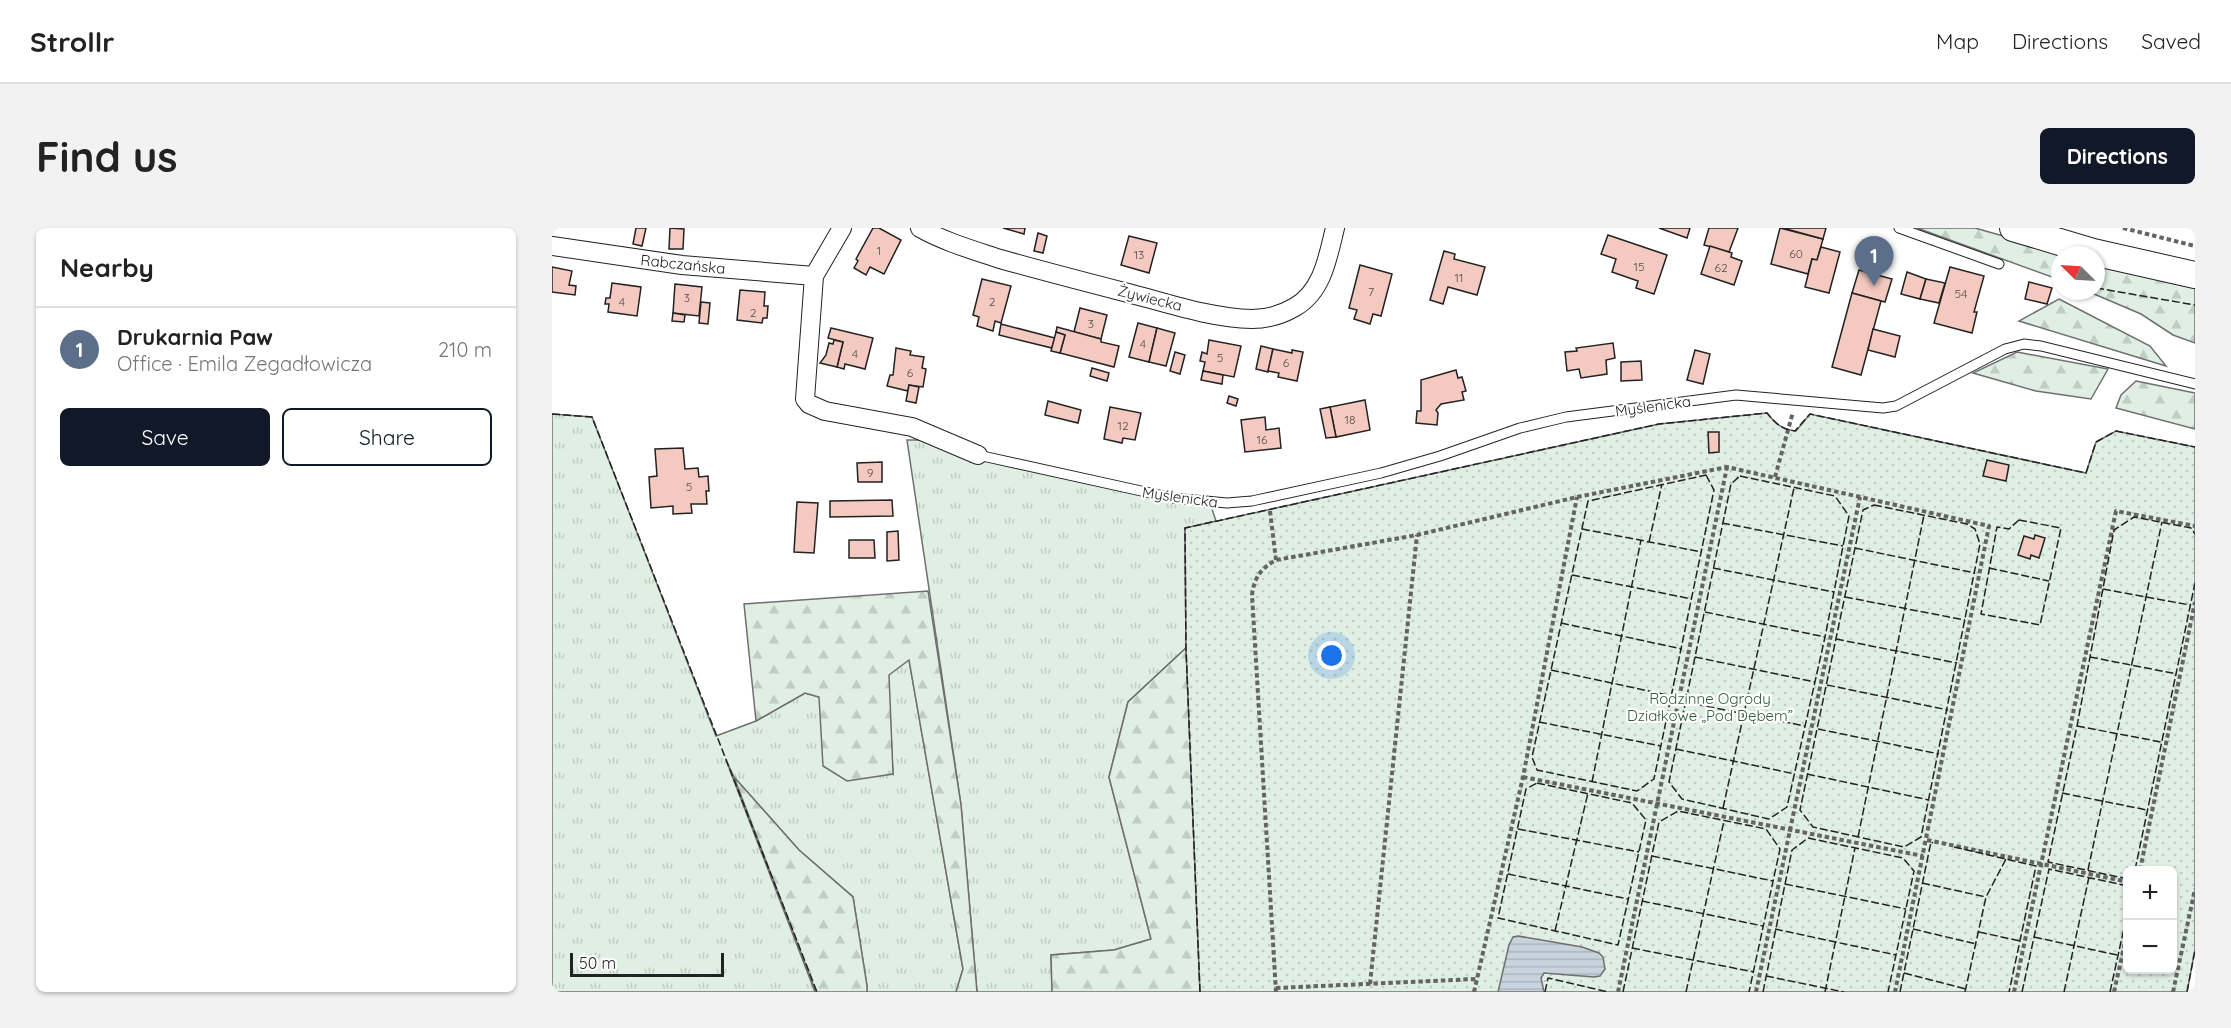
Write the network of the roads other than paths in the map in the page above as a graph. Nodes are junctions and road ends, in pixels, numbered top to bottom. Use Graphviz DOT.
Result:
graph roads {
  1 [pos="842,228"];
  2 [pos="920,228"];
  3 [pos="1335,228"];
  4 [pos="1899,228"];
  5 [pos="2013,228"];
  6 [pos="552,246"];
  7 [pos="1999,264"];
  8 [pos="2195,275"];
  9 [pos="814,276"];
  10 [pos="2195,384"];
  11 [pos="978,455"];
  1 -- 9 [label="street, Myślenicka"];
  2 -- 3 [label="street, Żywiecka"];
  4 -- 7 [label="lane"];
  5 -- 8 [label="main road"];
  6 -- 9 [label="street, Rabczańska"];
  9 -- 11 [label="street, Myślenicka"];
  10 -- 11 [label="lane, Myślenicka"];
}
